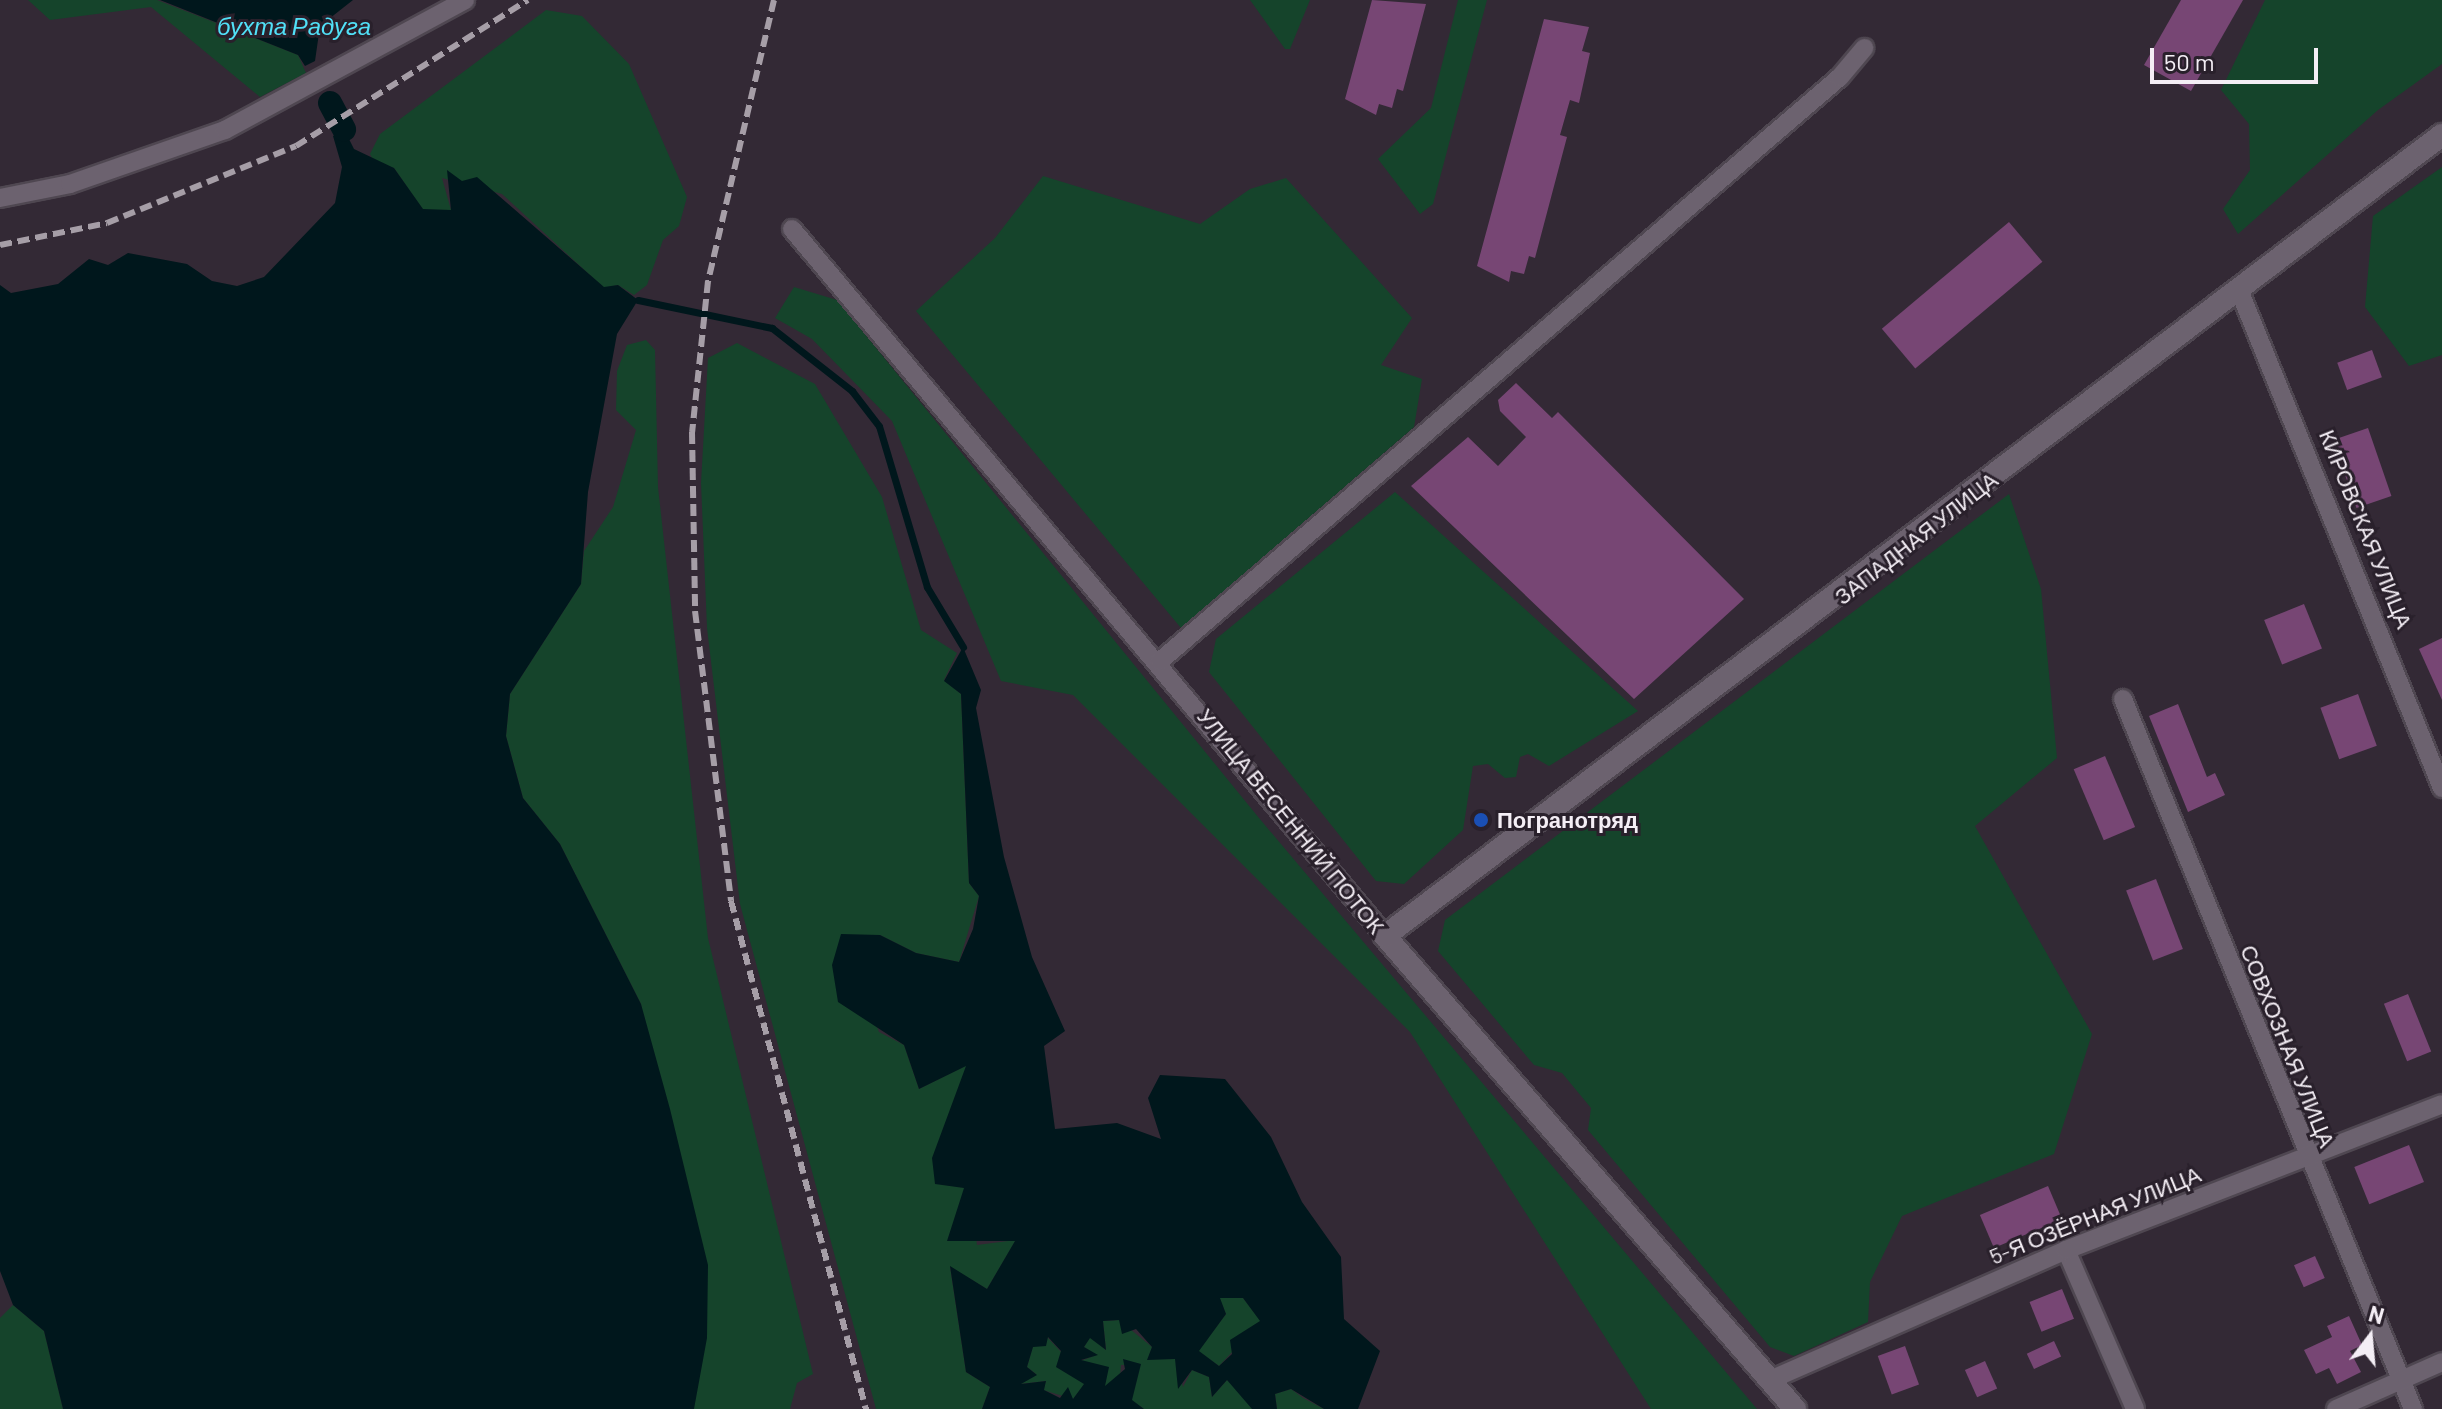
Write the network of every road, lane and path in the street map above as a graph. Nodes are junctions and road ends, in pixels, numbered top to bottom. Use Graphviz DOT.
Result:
graph roads {
  1 [pos="465,0"];
  2 [pos="1864,48"];
  3 [pos="2442,135"];
  4 [pos="0,198"];
  5 [pos="792,229"];
  6 [pos="2239,290"];
  7 [pos="1160,661"];
  8 [pos="2123,699"];
  9 [pos="2442,788"];
  10 [pos="1385,936"];
  11 [pos="2442,1104"];
  12 [pos="2306,1158"];
  13 [pos="2066,1250"];
  14 [pos="2442,1362"];
  15 [pos="1770,1380"];
  16 [pos="2401,1380"];
  17 [pos="1795,1409"];
  18 [pos="2135,1409"];
  19 [pos="2336,1409"];
  20 [pos="2413,1409"];
  1 -- 4 [label="street"];
  2 -- 7 [label="street"];
  3 -- 6 [label="street, ЗАПАДНАЯ УЛИЦА"];
  5 -- 7 [label="street, УЛИЦА ВЕСЕННИЙ ПОТОК"];
  6 -- 9 [label="street, КИРОВСКАЯ УЛИЦА"];
  6 -- 10 [label="street, ЗАПАДНАЯ УЛИЦА"];
  7 -- 10 [label="street, УЛИЦА ВЕСЕННИЙ ПОТОК"];
  8 -- 12 [label="street, СОВХОЗНАЯ УЛИЦА"];
  10 -- 15 [label="street, УЛИЦА ВЕСЕННИЙ ПОТОК"];
  11 -- 12 [label="street, 5-Я ОЗЁРНАЯ УЛИЦА"];
  12 -- 13 [label="street, 5-Я ОЗЁРНАЯ УЛИЦА"];
  12 -- 16 [label="street, СОВХОЗНАЯ УЛИЦА"];
  13 -- 15 [label="street, 5-Я ОЗЁРНАЯ УЛИЦА"];
  13 -- 18 [label="street"];
  14 -- 16 [label="street"];
  15 -- 17 [label="street, УЛИЦА ВЕСЕННИЙ ПОТОК"];
  16 -- 19 [label="street"];
  16 -- 20 [label="street, СОВХОЗНАЯ УЛИЦА"];
}
